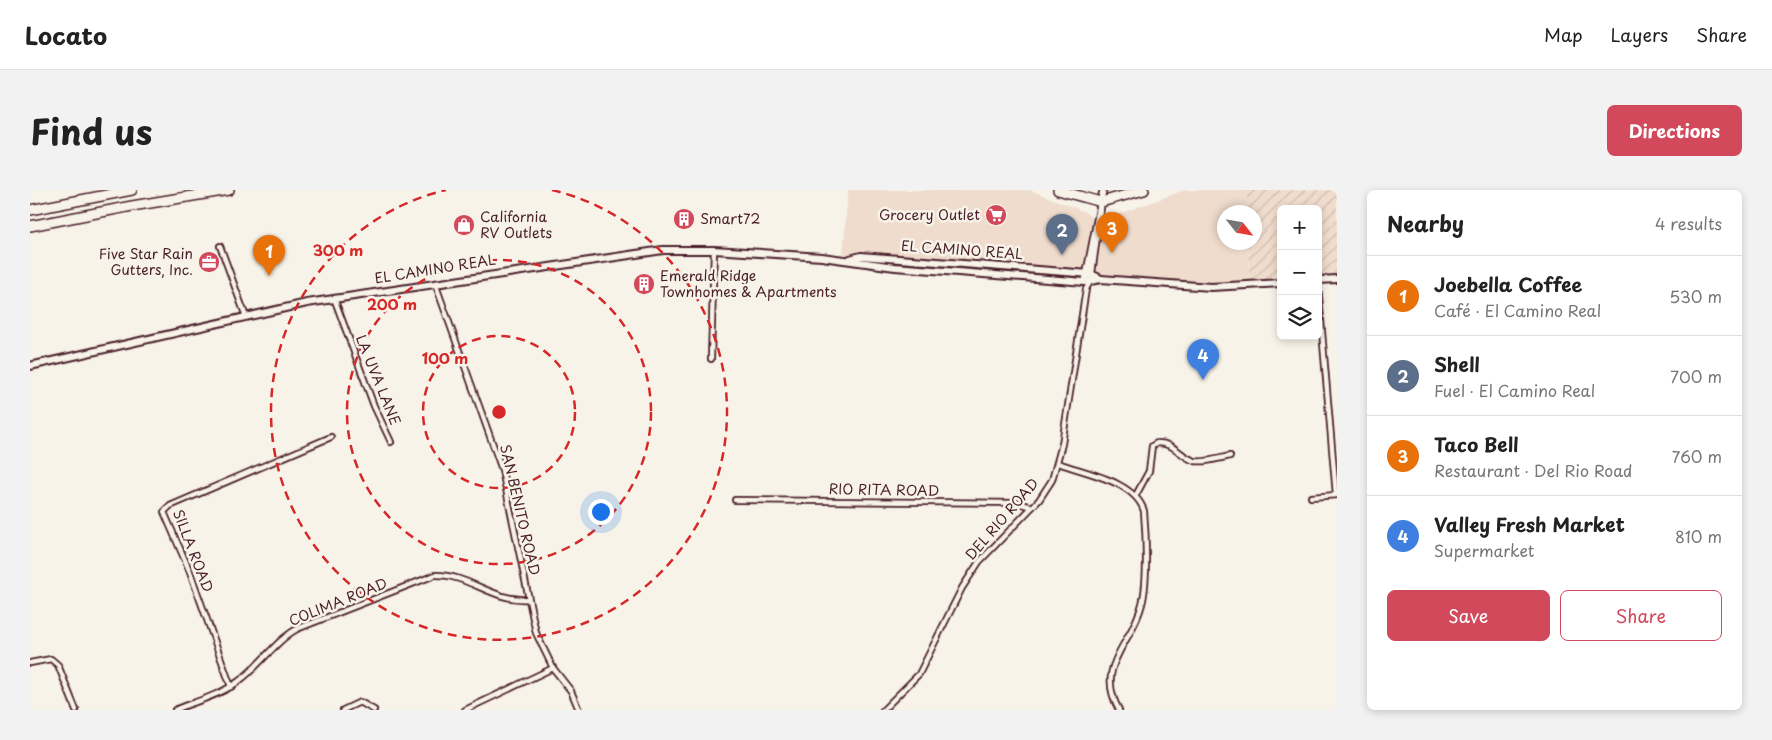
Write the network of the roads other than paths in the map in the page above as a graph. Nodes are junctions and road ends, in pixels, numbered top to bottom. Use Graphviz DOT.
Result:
graph roads {
  1 [pos="132,190"];
  2 [pos="229,190"];
  3 [pos="1058,190"];
  4 [pos="1103,190"];
  5 [pos="1144,190"];
  6 [pos="1101,202"];
  7 [pos="30,210"];
  8 [pos="30,226"];
  9 [pos="220,246"];
  10 [pos="714,250"];
  11 [pos="850,259"];
  12 [pos="1089,274"];
  13 [pos="1101,279"];
  14 [pos="1337,279"];
  15 [pos="1322,280"];
  16 [pos="435,283"];
  17 [pos="1087,284"];
  18 [pos="1277,284"];
  19 [pos="1319,295"];
  20 [pos="334,298"];
  21 [pos="246,317"];
  22 [pos="711,359"];
  23 [pos="30,366"];
  24 [pos="330,437"];
  25 [pos="391,442"];
  26 [pos="1230,456"];
  27 [pos="1058,463"];
  28 [pos="1136,495"];
  29 [pos="1337,495"];
  30 [pos="1311,498"];
  31 [pos="735,500"];
  32 [pos="1032,507"];
  33 [pos="528,598"];
  34 [pos="30,663"];
  35 [pos="552,668"];
  36 [pos="231,687"];
  37 [pos="76,710"];
  38 [pos="175,710"];
  39 [pos="343,710"];
  40 [pos="374,710"];
  41 [pos="465,710"];
  42 [pos="579,710"];
  43 [pos="882,710"];
  44 [pos="1119,710"];
  1 -- 7 [label="highway"];
  2 -- 8 [label="highway"];
  3 -- 6 [label="highway"];
  4 -- 6 [label="street, DEL RIO ROAD"];
  5 -- 6 [label="highway"];
  6 -- 12 [label="street, DEL RIO ROAD"];
  9 -- 21 [label="street"];
  10 -- 11 [label="main road, EL CAMINO REAL"];
  10 -- 16 [label="main road, EL CAMINO REAL"];
  10 -- 22 [label="street"];
  11 -- 12 [label="main road, EL CAMINO REAL"];
  11 -- 17 [label="main road, EL CAMINO REAL"];
  12 -- 13 [label="main road, EL CAMINO REAL"];
  12 -- 17 [label="street, DEL RIO ROAD"];
  13 -- 17 [label="main road, EL CAMINO REAL"];
  13 -- 18 [label="main road, EL CAMINO REAL"];
  14 -- 15 [label="main road"];
  16 -- 20 [label="main road, EL CAMINO REAL"];
  16 -- 33 [label="street, SAN BENITO ROAD"];
  17 -- 27 [label="street, DEL RIO ROAD"];
  19 -- 29 [label="street"];
  20 -- 21 [label="main road, EL CAMINO REAL"];
  20 -- 25 [label="street, LA UVA LANE"];
  21 -- 23 [label="main road, EL CAMINO REAL"];
  24 -- 36 [label="street, SILLA ROAD"];
  26 -- 28 [label="street"];
  27 -- 28 [label="street"];
  27 -- 32 [label="street, DEL RIO ROAD"];
  28 -- 44 [label="street"];
  29 -- 30 [label="street"];
  31 -- 32 [label="street, RIO RITA ROAD"];
  32 -- 43 [label="street, DEL RIO ROAD"];
  33 -- 35 [label="street, SAN BENITO ROAD"];
  33 -- 36 [label="street, COLIMA ROAD"];
  34 -- 37 [label="street"];
  35 -- 41 [label="street"];
  35 -- 42 [label="street, SAN BENITO ROAD"];
  36 -- 38 [label="street, COLIMA ROAD"];
  39 -- 40 [label="street"];
}
